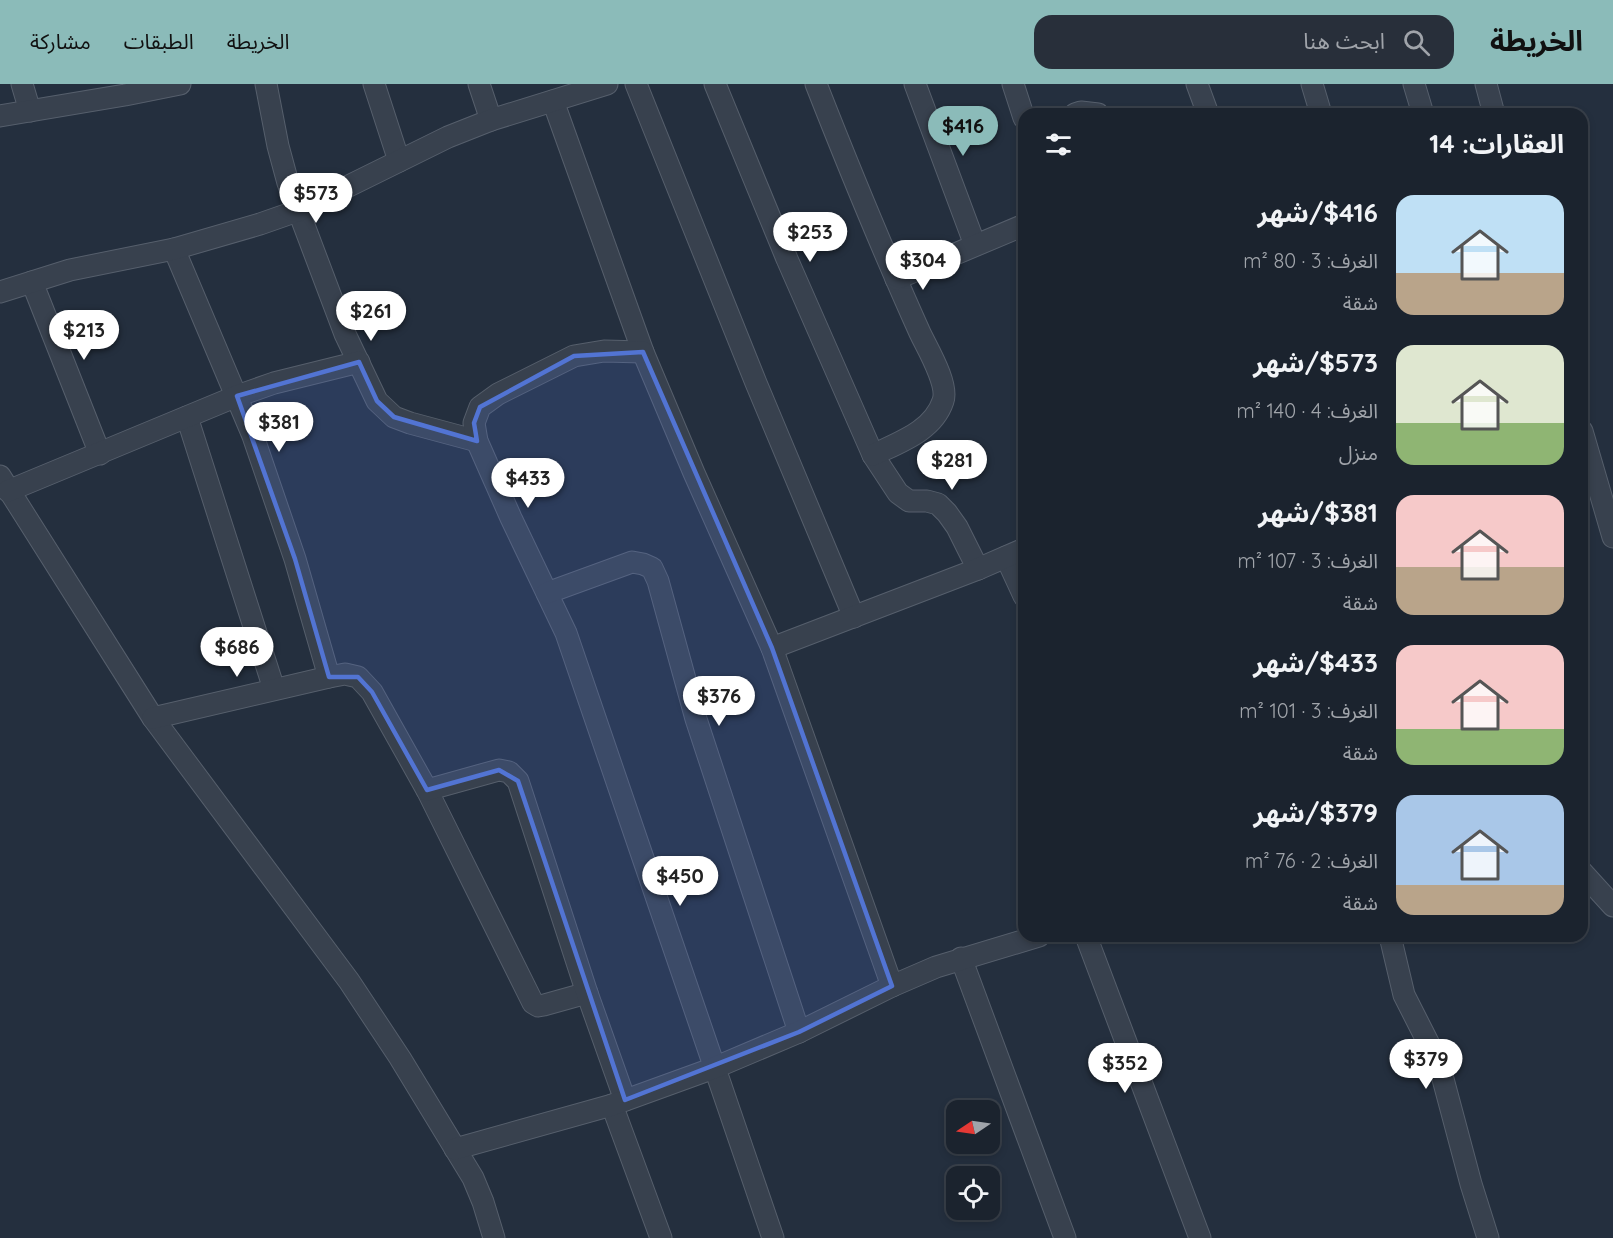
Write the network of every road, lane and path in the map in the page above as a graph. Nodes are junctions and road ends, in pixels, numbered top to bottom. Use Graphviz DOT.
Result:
graph roads {
  1 [pos="22,84"];
  2 [pos="180,84"];
  3 [pos="266,84"];
  4 [pos="374,84"];
  5 [pos="479,84"];
  6 [pos="607,84"];
  7 [pos="636,84"];
  8 [pos="714,84"];
  9 [pos="816,84"];
  10 [pos="915,84"];
  11 [pos="1012,84"];
  12 [pos="1197,84"];
  13 [pos="1312,84"];
  14 [pos="1414,84"];
  15 [pos="1486,84"];
  16 [pos="553,100"];
  17 [pos="1020,108"];
  18 [pos="1206,108"];
  19 [pos="1319,108"];
  20 [pos="1422,108"];
  21 [pos="1492,108"];
  22 [pos="30,111"];
  23 [pos="0,116"];
  24 [pos="491,120"];
  25 [pos="399,161"];
  26 [pos="300,210"];
  27 [pos="1018,227"];
  28 [pos="975,244"];
  29 [pos="174,249"];
  30 [pos="896,279"];
  31 [pos="32,282"];
  32 [pos="0,292"];
  33 [pos="643,352"];
  34 [pos="359,362"];
  35 [pos="237,396"];
  36 [pos="187,417"];
  37 [pos="477,441"];
  38 [pos="100,454"];
  39 [pos="873,455"];
  40 [pos="1588,466"];
  41 [pos="4,483"];
  42 [pos="1613,537"];
  43 [pos="1015,553"];
  44 [pos="978,569"];
  45 [pos="547,593"];
  46 [pos="854,617"];
  47 [pos="772,648"];
  48 [pos="329,677"];
  49 [pos="274,689"];
  50 [pos="153,718"];
  51 [pos="427,790"];
  52 [pos="1588,879"];
  53 [pos="1613,906"];
  54 [pos="1021,942"];
  55 [pos="1088,942"];
  56 [pos="1391,942"];
  57 [pos="962,958"];
  58 [pos="892,986"];
  59 [pos="587,993"];
  60 [pos="799,1032"];
  61 [pos="714,1068"];
  62 [pos="618,1102"];
  63 [pos="455,1149"];
  64 [pos="494,1238"];
  65 [pos="660,1238"];
  66 [pos="773,1238"];
  67 [pos="1065,1238"];
  68 [pos="1200,1238"];
  69 [pos="1488,1238"];
  1 -- 22 [label="street"];
  2 -- 22 [label="street"];
  3 -- 26 [label="street"];
  4 -- 25 [label="street"];
  5 -- 24 [label="street"];
  6 -- 16 [label="street"];
  7 -- 46 [label="street"];
  8 -- 39 [label="street"];
  9 -- 30 [label="street"];
  10 -- 28 [label="street"];
  11 -- 17 [label="street"];
  12 -- 18 [label="street"];
  13 -- 19 [label="street"];
  14 -- 20 [label="street"];
  15 -- 21 [label="street"];
  16 -- 24 [label="street"];
  16 -- 33 [label="street"];
  22 -- 23 [label="street"];
  24 -- 25 [label="street"];
  25 -- 26 [label="street"];
  26 -- 29 [label="street"];
  26 -- 34 [label="street"];
  27 -- 28 [label="street"];
  28 -- 30 [label="street"];
  29 -- 31 [label="street"];
  29 -- 35 [label="street"];
  30 -- 39 [label="street"];
  31 -- 32 [label="street"];
  31 -- 38 [label="street"];
  33 -- 37 [label="street"];
  33 -- 47 [label="street"];
  34 -- 35 [label="street"];
  34 -- 37 [label="street"];
  35 -- 36 [label="street"];
  35 -- 48 [label="street"];
  36 -- 38 [label="street"];
  36 -- 49 [label="street"];
  37 -- 45 [label="street"];
  38 -- 41 [label="street"];
  39 -- 44 [label="street"];
  40 -- 42 [label="street"];
  41 -- 50 [label="street"];
  43 -- 44 [label="street"];
  44 -- 46 [label="street"];
  45 -- 60 [label="street"];
  45 -- 61 [label="street"];
  46 -- 47 [label="street"];
  47 -- 58 [label="street"];
  48 -- 49 [label="street"];
  48 -- 51 [label="street"];
  49 -- 50 [label="street"];
  50 -- 63 [label="street"];
  51 -- 59 [label="street"];
  51 -- 59 [label="street"];
  52 -- 53 [label="street"];
  54 -- 57 [label="street"];
  55 -- 68 [label="street"];
  56 -- 69 [label="street"];
  57 -- 58 [label="street"];
  57 -- 67 [label="street"];
  58 -- 60 [label="street"];
  59 -- 62 [label="street"];
  60 -- 61 [label="street"];
  61 -- 62 [label="street"];
  61 -- 66 [label="street"];
  62 -- 63 [label="street"];
  62 -- 65 [label="street"];
  63 -- 64 [label="street"];
}
